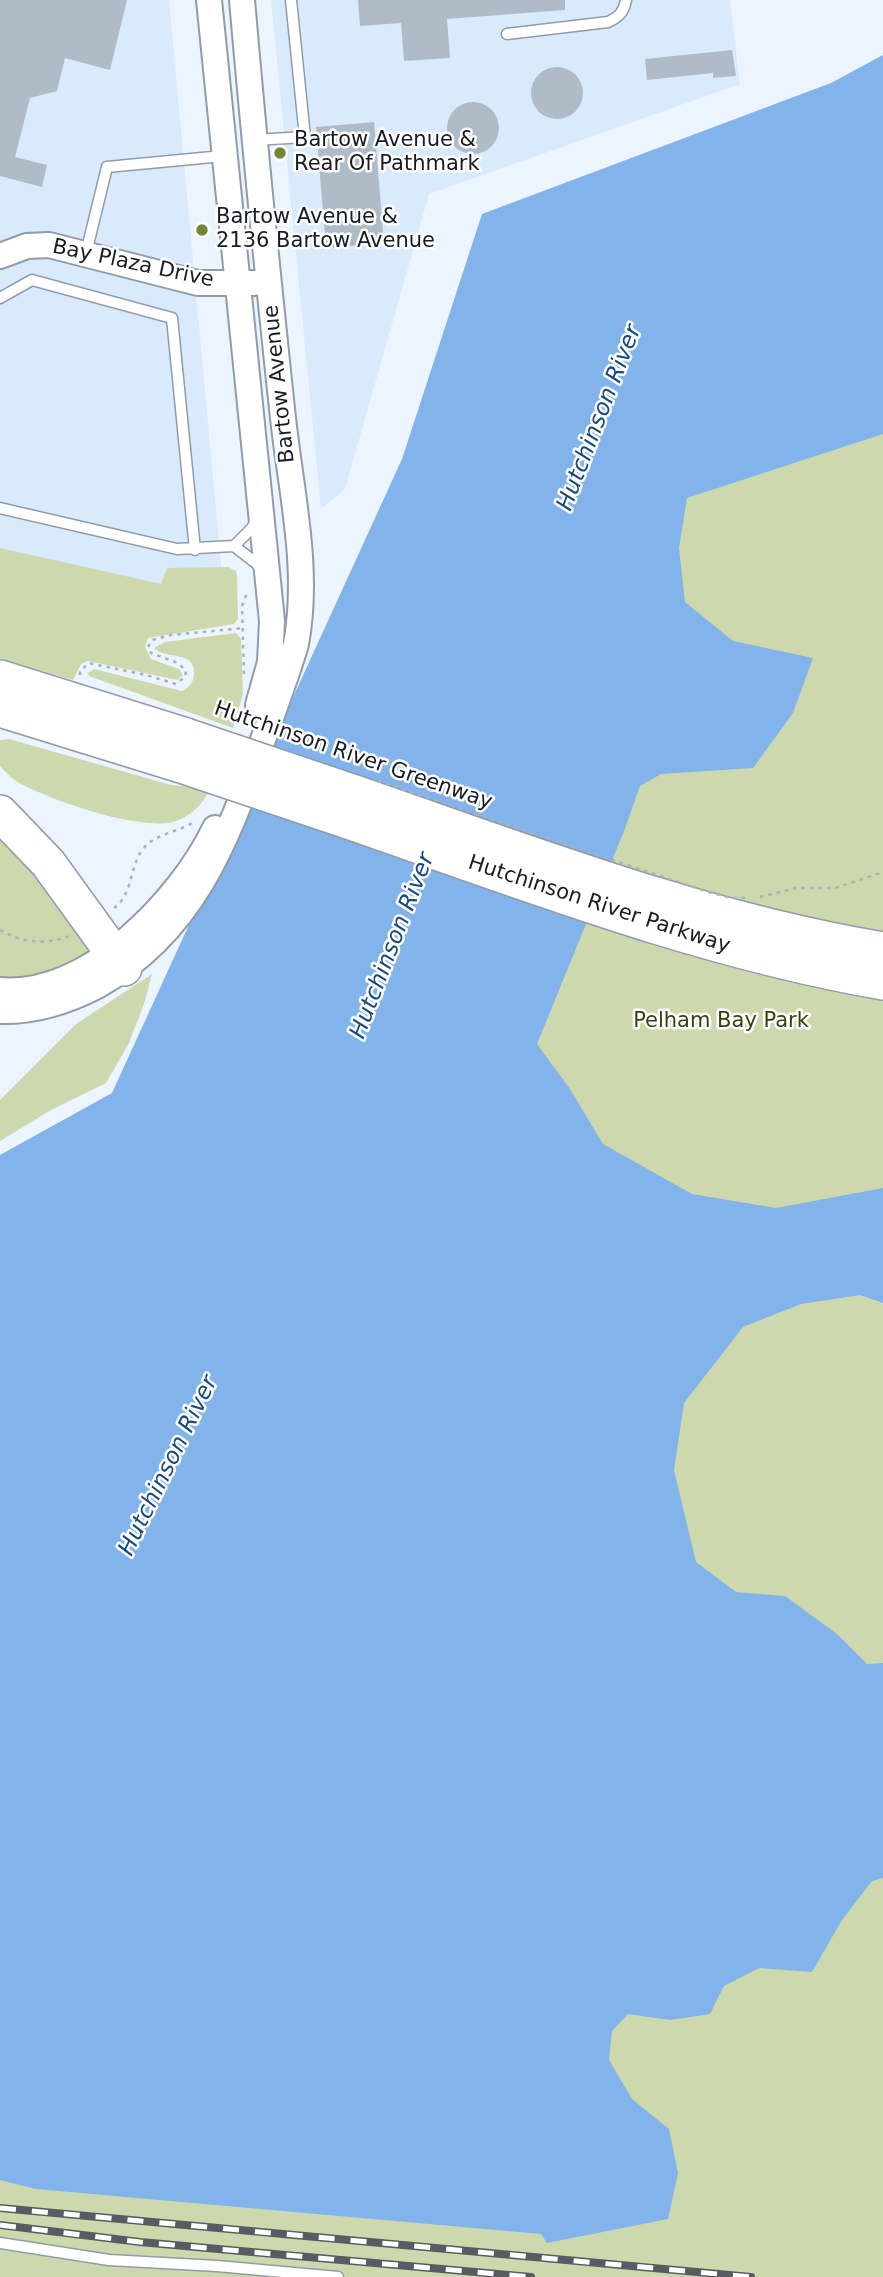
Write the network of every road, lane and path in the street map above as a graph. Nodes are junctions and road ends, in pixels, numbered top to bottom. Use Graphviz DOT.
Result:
graph roads {
  1 [pos="209,0"];
  2 [pos="242,0"];
  3 [pos="291,0"];
  4 [pos="626,0"];
  5 [pos="507,34"];
  6 [pos="255,140"];
  7 [pos="225,156"];
  8 [pos="86,254"];
  9 [pos="0,256"];
  10 [pos="269,282"];
  11 [pos="238,284"];
  12 [pos="0,298"];
  13 [pos="251,406"];
  14 [pos="0,508"];
  15 [pos="234,546"];
  16 [pos="195,550"];
  17 [pos="246,596"];
  18 [pos="244,628"];
  19 [pos="256,677"];
  20 [pos="0,678"];
  21 [pos="83,681"];
  22 [pos="0,709"];
  23 [pos="182,750"];
  24 [pos="248,759"];
  25 [pos="376,780"];
  26 [pos="0,813"];
  27 [pos="197,820"];
  28 [pos="163,834"];
  29 [pos="883,872"];
  30 [pos="745,916"];
  31 [pos="883,930"];
  32 [pos="801,935"];
  33 [pos="883,950"];
  34 [pos="118,960"];
  35 [pos="883,982"];
  36 [pos="0,990"];
  37 [pos="0,1011"];
  38 [pos="0,2243"];
  39 [pos="338,2277"];
  1 -- 7 [label="street, Bartow Avenue"];
  2 -- 6 [label="street, Bartow Avenue"];
  3 -- 6 [label="lane"];
  4 -- 5 [label="lane"];
  6 -- 10 [label="street, Bartow Avenue"];
  7 -- 8 [label="lane"];
  7 -- 11 [label="street, Bartow Avenue"];
  8 -- 9 [label="street, Bay Plaza Drive"];
  8 -- 11 [label="street, Bay Plaza Drive"];
  10 -- 11 [label="street, Bay Plaza Drive"];
  10 -- 24 [label="street, Bartow Avenue"];
  11 -- 13 [label="street, Bartow Avenue"];
  12 -- 16 [label="lane"];
  13 -- 15 [label="lane"];
  13 -- 19 [label="street, Bartow Avenue"];
  14 -- 16 [label="lane"];
  15 -- 16 [label="lane"];
  15 -- 19 [label="lane"];
  17 -- 18 [label="path, Hutchinson River Greenway"];
  18 -- 19 [label="path, Hutchinson River Greenway"];
  18 -- 21 [label="path"];
  19 -- 24 [label="street, Bartow Avenue"];
  20 -- 23 [label="highway, Hutchinson River Parkway"];
  22 -- 23 [label="highway, Hutchinson River Parkway"];
  23 -- 30 [label="highway, Hutchinson River Parkway, bridge"];
  24 -- 34 [label="street"];
  25 -- 30 [label="path, Hutchinson River Greenway, bridge"];
  26 -- 34 [label="highway"];
  27 -- 28 [label="path"];
  29 -- 30 [label="path, Hutchinson River Greenway"];
  30 -- 32 [label="highway, Hutchinson River Parkway"];
  30 -- 35 [label="highway, Hutchinson River Parkway"];
  31 -- 32 [label="highway"];
  32 -- 33 [label="highway, Hutchinson River Parkway"];
  34 -- 36 [label="street"];
  34 -- 37 [label="street"];
  38 -- 39 [label="lane"];
}
